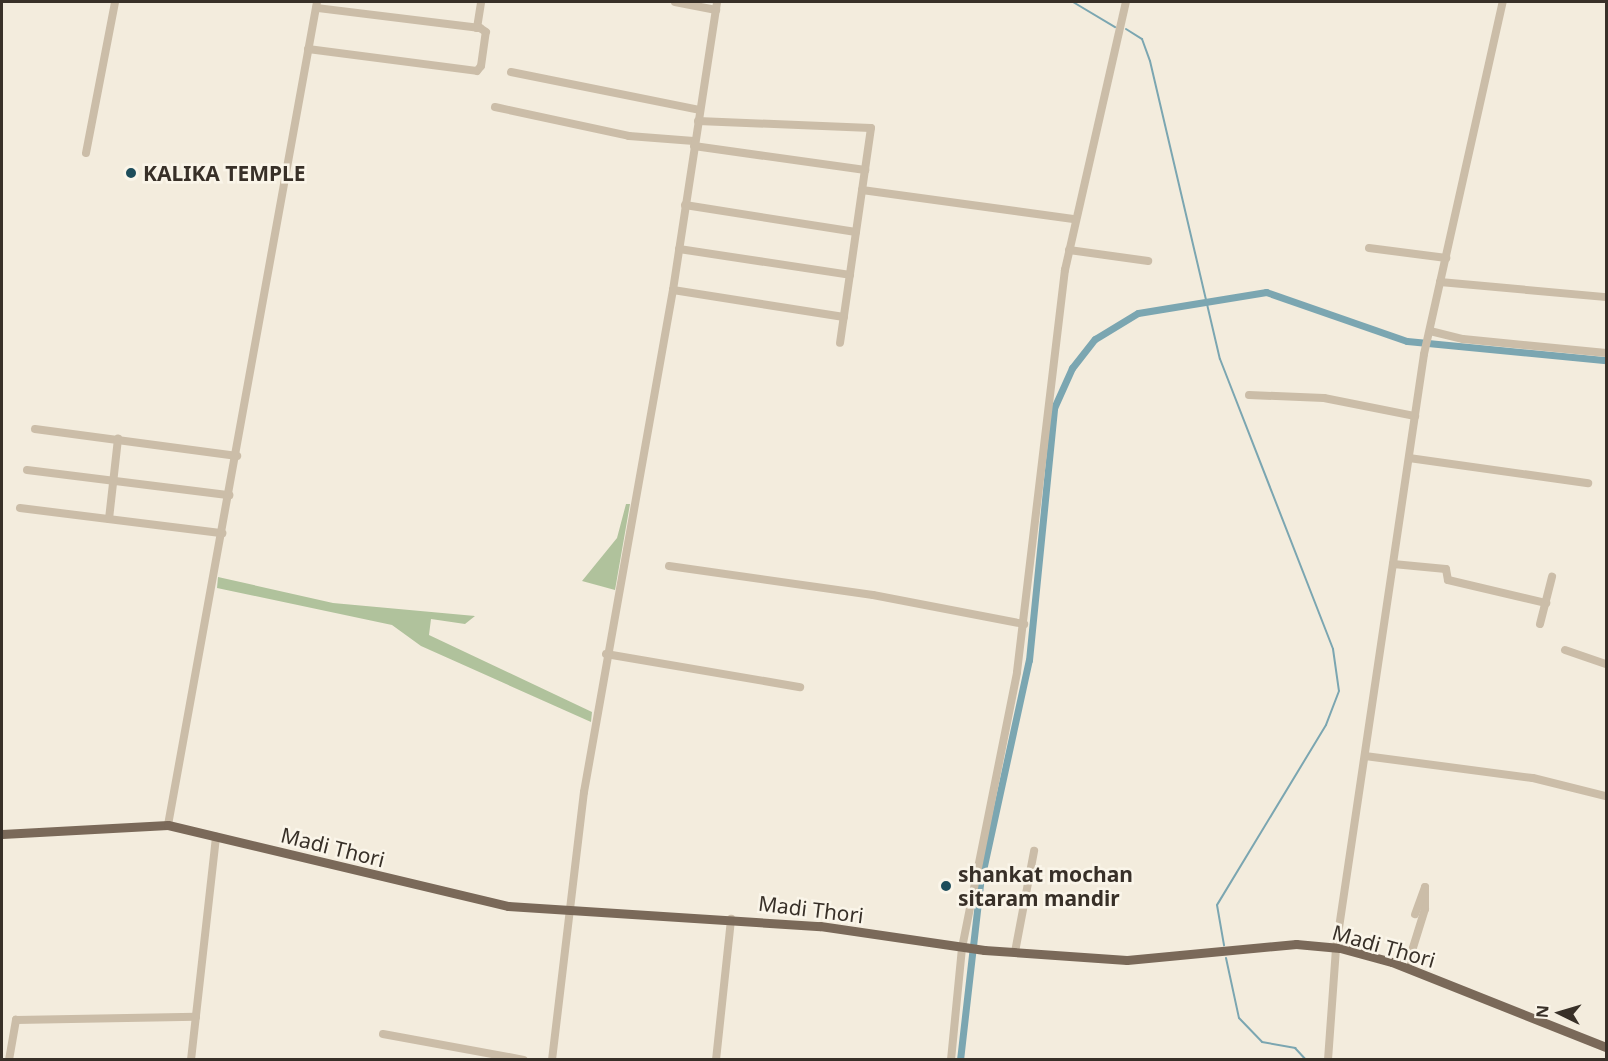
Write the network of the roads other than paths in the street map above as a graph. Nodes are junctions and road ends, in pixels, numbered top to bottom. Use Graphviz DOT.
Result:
graph roads {
  1 [pos="115,2"];
  2 [pos="481,2"];
  3 [pos="675,2"];
  4 [pos="1126,2"];
  5 [pos="1503,2"];
  6 [pos="317,5"];
  7 [pos="717,6"];
  8 [pos="477,28"];
  9 [pos="308,49"];
  10 [pos="511,72"];
  11 [pos="495,107"];
  12 [pos="699,110"];
  13 [pos="698,121"];
  14 [pos="694,143"];
  15 [pos="86,153"];
  16 [pos="865,171"];
  17 [pos="862,190"];
  18 [pos="685,205"];
  19 [pos="1075,219"];
  20 [pos="856,232"];
  21 [pos="1370,248"];
  22 [pos="679,249"];
  23 [pos="1069,250"];
  24 [pos="1446,258"];
  25 [pos="1148,261"];
  26 [pos="850,274"];
  27 [pos="1440,282"];
  28 [pos="673,290"];
  29 [pos="1606,297"];
  30 [pos="844,317"];
  31 [pos="1429,332"];
  32 [pos="840,343"];
  33 [pos="1606,353"];
  34 [pos="1249,395"];
  35 [pos="1415,416"];
  36 [pos="35,429"];
  37 [pos="118,439"];
  38 [pos="237,456"];
  39 [pos="1409,458"];
  40 [pos="27,470"];
  41 [pos="113,480"];
  42 [pos="1588,483"];
  43 [pos="229,495"];
  44 [pos="20,508"];
  45 [pos="109,519"];
  46 [pos="222,533"];
  47 [pos="1393,564"];
  48 [pos="669,566"];
  49 [pos="1552,577"];
  50 [pos="1546,603"];
  51 [pos="1024,624"];
  52 [pos="1540,624"];
  53 [pos="1565,650"];
  54 [pos="606,654"];
  55 [pos="1606,664"];
  56 [pos="800,687"];
  57 [pos="1365,756"];
  58 [pos="1606,796"];
  59 [pos="168,825"];
  60 [pos="2,834"];
  61 [pos="216,837"];
  62 [pos="1034,851"];
  63 [pos="567,910"];
  64 [pos="1415,914"];
  65 [pos="731,919"];
  66 [pos="965,948"];
  67 [pos="1336,948"];
  68 [pos="1016,952"];
  69 [pos="1407,968"];
  70 [pos="196,1017"];
  71 [pos="383,1034"];
  72 [pos="1606,1047"];
  73 [pos="9,1059"];
  74 [pos="191,1059"];
  75 [pos="524,1059"];
  76 [pos="552,1059"];
  77 [pos="716,1059"];
  78 [pos="951,1059"];
  79 [pos="1328,1059"];
  1 -- 15 [label="street"];
  2 -- 8 [label="street"];
  3 -- 7 [label="street"];
  4 -- 19 [label="street"];
  5 -- 24 [label="street"];
  6 -- 8 [label="street"];
  6 -- 9 [label="street"];
  7 -- 12 [label="street"];
  8 -- 9 [label="street"];
  9 -- 38 [label="street"];
  10 -- 12 [label="street"];
  11 -- 14 [label="street"];
  12 -- 13 [label="street"];
  13 -- 14 [label="street"];
  13 -- 16 [label="street"];
  14 -- 16 [label="street"];
  14 -- 18 [label="street"];
  16 -- 17 [label="street"];
  17 -- 19 [label="street"];
  17 -- 20 [label="street"];
  18 -- 20 [label="street"];
  18 -- 22 [label="street"];
  19 -- 23 [label="street"];
  20 -- 26 [label="street"];
  21 -- 24 [label="street"];
  22 -- 26 [label="street"];
  22 -- 28 [label="street"];
  23 -- 25 [label="street"];
  23 -- 51 [label="street"];
  24 -- 27 [label="street"];
  26 -- 30 [label="street"];
  27 -- 29 [label="street"];
  27 -- 31 [label="street"];
  28 -- 30 [label="street"];
  28 -- 54 [label="street"];
  30 -- 32 [label="street"];
  31 -- 33 [label="street"];
  31 -- 35 [label="street"];
  34 -- 35 [label="street"];
  35 -- 39 [label="street"];
  36 -- 37 [label="street"];
  37 -- 38 [label="street"];
  37 -- 41 [label="street"];
  38 -- 43 [label="street"];
  39 -- 42 [label="street"];
  39 -- 47 [label="street"];
  40 -- 41 [label="street"];
  41 -- 43 [label="street"];
  41 -- 45 [label="street"];
  43 -- 46 [label="street"];
  44 -- 45 [label="street"];
  45 -- 46 [label="street"];
  46 -- 59 [label="street"];
  47 -- 50 [label="street"];
  47 -- 57 [label="street"];
  48 -- 51 [label="street"];
  49 -- 50 [label="street"];
  50 -- 52 [label="street"];
  51 -- 66 [label="street"];
  53 -- 55 [label="street"];
  54 -- 56 [label="street"];
  54 -- 63 [label="street"];
  57 -- 58 [label="street"];
  57 -- 67 [label="street"];
  59 -- 60 [label="main road, Madi Thori"];
  59 -- 61 [label="main road, Madi Thori"];
  61 -- 63 [label="main road, Madi Thori"];
  61 -- 70 [label="street"];
  62 -- 68 [label="street"];
  63 -- 65 [label="main road, Madi Thori"];
  63 -- 76 [label="street"];
  64 -- 69 [label="street"];
  65 -- 66 [label="main road, Madi Thori"];
  65 -- 77 [label="street"];
  66 -- 68 [label="main road, Madi Thori"];
  66 -- 78 [label="street"];
  67 -- 68 [label="main road, Madi Thori"];
  67 -- 69 [label="main road, Madi Thori"];
  67 -- 79 [label="street"];
  69 -- 72 [label="main road, Madi Thori"];
  70 -- 73 [label="street"];
  70 -- 74 [label="street"];
  71 -- 75 [label="street"];
}
